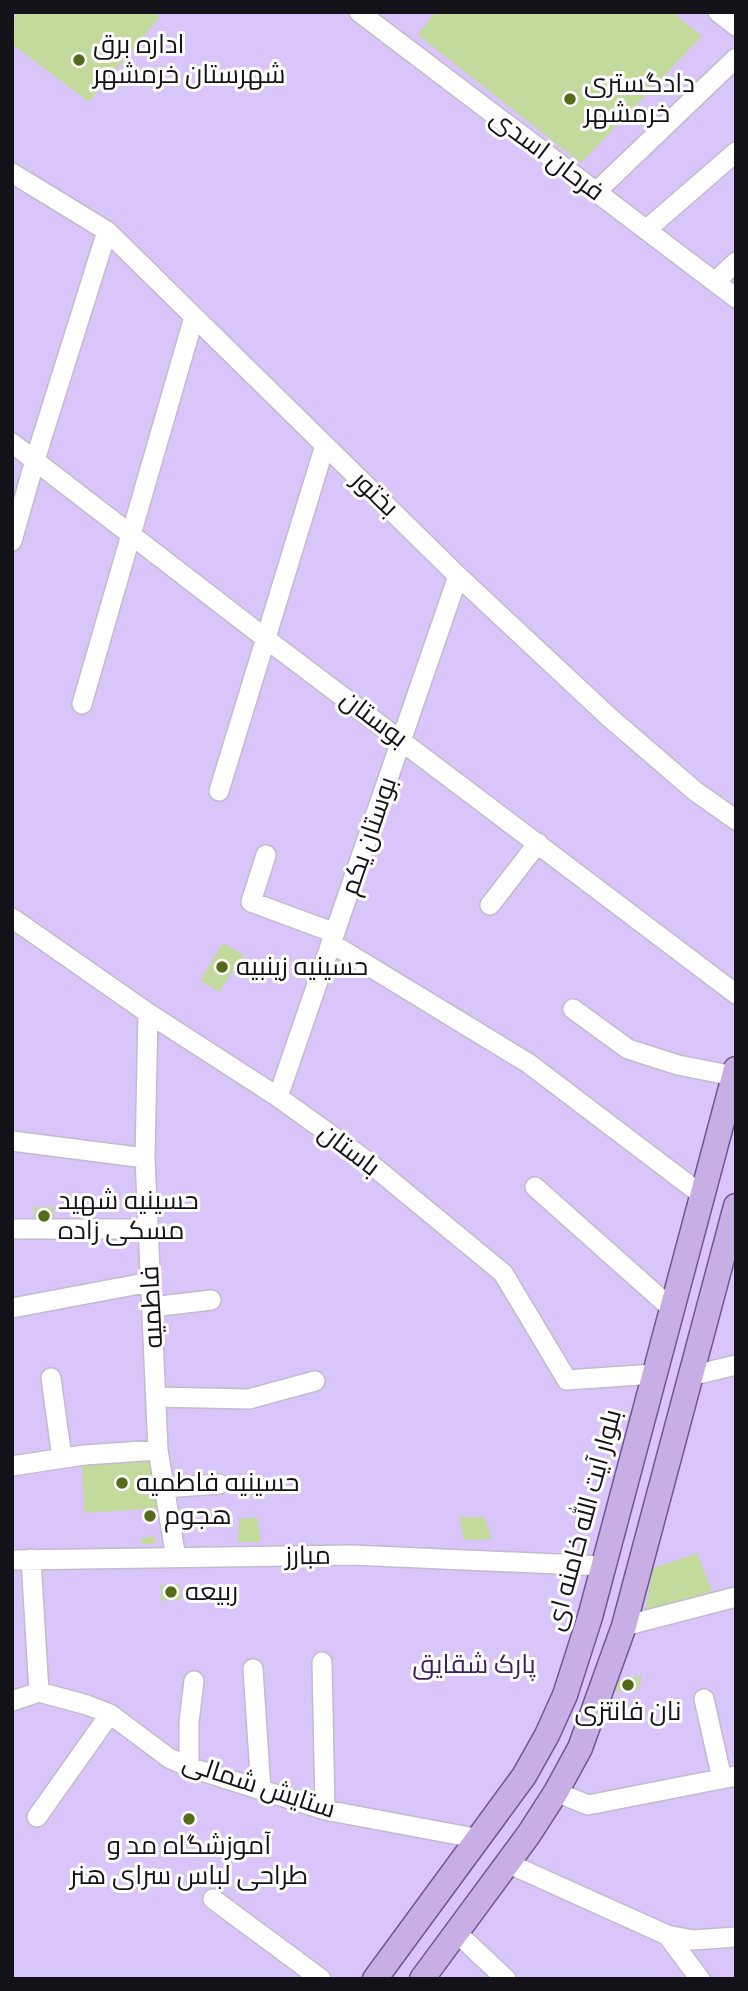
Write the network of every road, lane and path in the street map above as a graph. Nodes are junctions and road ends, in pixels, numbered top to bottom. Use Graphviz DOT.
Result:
graph roads {
  1 [pos="359,12"];
  2 [pos="718,12"];
  3 [pos="736,26"];
  4 [pos="736,58"];
  5 [pos="736,152"];
  6 [pos="12,173"];
  7 [pos="596,192"];
  8 [pos="646,230"];
  9 [pos="107,231"];
  10 [pos="736,262"];
  11 [pos="715,282"];
  12 [pos="736,298"];
  13 [pos="194,317"];
  14 [pos="12,443"];
  15 [pos="325,445"];
  16 [pos="35,460"];
  17 [pos="131,535"];
  18 [pos="12,541"];
  19 [pos="458,576"];
  20 [pos="265,638"];
  21 [pos="82,704"];
  22 [pos="402,740"];
  23 [pos="219,791"];
  24 [pos="736,820"];
  25 [pos="538,844"];
  26 [pos="266,855"];
  27 [pos="489,905"];
  28 [pos="12,918"];
  29 [pos="333,938"];
  30 [pos="736,994"];
  31 [pos="573,1009"];
  32 [pos="148,1013"];
  33 [pos="735,1072"];
  34 [pos="278,1097"];
  35 [pos="12,1141"];
  36 [pos="145,1158"];
  37 [pos="535,1187"];
  38 [pos="702,1195"];
  39 [pos="736,1206"];
  40 [pos="12,1229"];
  41 [pos="148,1229"];
  42 [pos="150,1282"];
  43 [pos="211,1300"];
  44 [pos="152,1307"];
  45 [pos="12,1308"];
  46 [pos="671,1308"];
  47 [pos="736,1365"];
  48 [pos="654,1374"];
  49 [pos="690,1376"];
  50 [pos="51,1378"];
  51 [pos="315,1381"];
  52 [pos="156,1397"];
  53 [pos="158,1450"];
  54 [pos="62,1458"];
  55 [pos="12,1466"];
  56 [pos="219,1484"];
  57 [pos="164,1488"];
  58 [pos="176,1558"];
  59 [pos="22,1560"];
  60 [pos="603,1566"];
  61 [pos="736,1597"];
  62 [pos="624,1626"];
  63 [pos="322,1662"];
  64 [pos="253,1669"];
  65 [pos="194,1681"];
  66 [pos="39,1692"];
  67 [pos="704,1699"];
  68 [pos="12,1700"];
  69 [pos="110,1714"];
  70 [pos="189,1767"];
  71 [pos="729,1778"];
  72 [pos="261,1790"];
  73 [pos="556,1792"];
  74 [pos="325,1810"];
  75 [pos="37,1817"];
  76 [pos="480,1839"];
  77 [pos="507,1863"];
  78 [pos="213,1899"];
  79 [pos="456,1932"];
  80 [pos="667,1935"];
  81 [pos="736,1937"];
  82 [pos="321,1979"];
  83 [pos="375,1979"];
  84 [pos="422,1979"];
  85 [pos="506,1979"];
  86 [pos="700,1979"];
  1 -- 7 [label="street, فرحان اسدی"];
  2 -- 3 [label="street"];
  4 -- 7 [label="street"];
  5 -- 8 [label="street"];
  6 -- 9 [label="street, بختور"];
  7 -- 8 [label="street, فرحان اسدی"];
  8 -- 11 [label="street, فرحان اسدی"];
  9 -- 13 [label="street, بختور"];
  9 -- 16 [label="street"];
  10 -- 11 [label="street"];
  11 -- 12 [label="street, فرحان اسدی"];
  13 -- 15 [label="street, بختور"];
  13 -- 17 [label="street"];
  14 -- 16 [label="street, بوستان"];
  15 -- 19 [label="street, بختور"];
  15 -- 20 [label="street"];
  16 -- 17 [label="street, بوستان"];
  16 -- 18 [label="street"];
  17 -- 20 [label="street, بوستان"];
  17 -- 21 [label="street"];
  19 -- 22 [label="street, بوستان یکم"];
  19 -- 24 [label="street, بختور"];
  20 -- 22 [label="street, بوستان"];
  20 -- 23 [label="street"];
  22 -- 25 [label="street, بوستان"];
  22 -- 29 [label="street, بوستان یکم"];
  25 -- 27 [label="street"];
  25 -- 30 [label="street, بوستان"];
  26 -- 29 [label="street"];
  28 -- 32 [label="street, باستان"];
  29 -- 34 [label="street, بوستان یکم"];
  29 -- 38 [label="street"];
  31 -- 33 [label="street"];
  32 -- 34 [label="street, باستان"];
  32 -- 36 [label="street, فاطمیه"];
  33 -- 38 [label="main road, بلوار آیت الله خامنه ای"];
  34 -- 48 [label="street, باستان"];
  35 -- 36 [label="street"];
  36 -- 41 [label="street, فاطمیه"];
  37 -- 46 [label="street"];
  38 -- 46 [label="main road, بلوار آیت الله خامنه ای"];
  39 -- 49 [label="main road"];
  40 -- 41 [label="street"];
  41 -- 42 [label="street, فاطمیه"];
  42 -- 44 [label="street, فاطمیه"];
  42 -- 45 [label="street"];
  43 -- 44 [label="street"];
  44 -- 52 [label="street, فاطمیه"];
  46 -- 48 [label="main road, بلوار آیت الله خامنه ای"];
  47 -- 49 [label="street"];
  48 -- 60 [label="main road, بلوار آیت الله خامنه ای"];
  49 -- 62 [label="main road"];
  50 -- 54 [label="street"];
  51 -- 52 [label="street"];
  52 -- 53 [label="street, فاطمیه"];
  53 -- 54 [label="street"];
  53 -- 57 [label="street, فاطمیه"];
  54 -- 55 [label="street"];
  56 -- 57 [label="street"];
  57 -- 58 [label="street, فاطمیه"];
  58 -- 59 [label="street, مبارز"];
  58 -- 60 [label="street, مبارز"];
  59 -- 66 [label="street"];
  60 -- 76 [label="main road, بلوار آیت الله خامنه ای"];
  61 -- 62 [label="street"];
  62 -- 73 [label="main road"];
  63 -- 74 [label="street"];
  64 -- 72 [label="street"];
  65 -- 70 [label="street"];
  66 -- 68 [label="street"];
  66 -- 69 [label="street, ستایش شمالی"];
  67 -- 71 [label="street"];
  69 -- 70 [label="street, ستایش شمالی"];
  69 -- 75 [label="street"];
  70 -- 72 [label="street, ستایش شمالی"];
  71 -- 73 [label="street"];
  72 -- 74 [label="street, ستایش شمالی"];
  73 -- 77 [label="main road"];
  74 -- 76 [label="street, ستایش شمالی"];
  76 -- 83 [label="main road, بلوار آیت الله خامنه ای"];
  77 -- 79 [label="main road"];
  77 -- 80 [label="street"];
  78 -- 82 [label="street"];
  79 -- 84 [label="main road"];
  79 -- 85 [label="street"];
  80 -- 81 [label="street"];
  80 -- 86 [label="street"];
}
